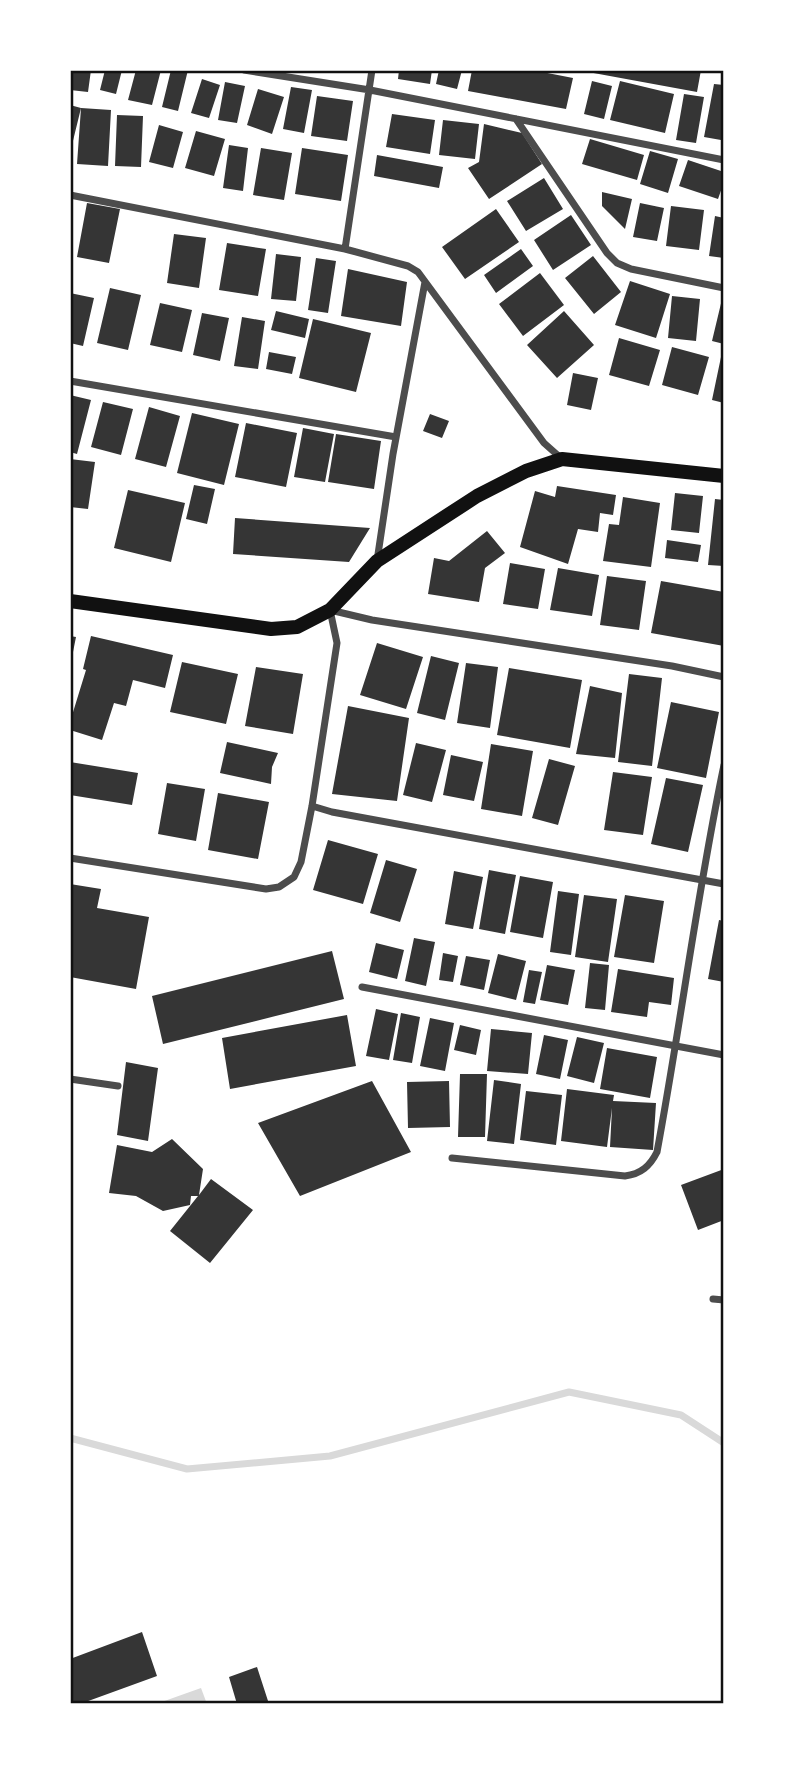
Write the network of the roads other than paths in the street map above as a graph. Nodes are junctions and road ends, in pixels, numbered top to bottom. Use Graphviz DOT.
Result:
graph roads {
  1 [pos="244,70"];
  2 [pos="372,70"];
  3 [pos="370,90"];
  4 [pos="515,119"];
  5 [pos="724,160"];
  6 [pos="70,195"];
  7 [pos="345,249"];
  8 [pos="425,282"];
  9 [pos="724,288"];
  10 [pos="70,381"];
  11 [pos="396,437"];
  12 [pos="562,459"];
  13 [pos="724,476"];
  14 [pos="377,561"];
  15 [pos="70,601"];
  16 [pos="330,610"];
  17 [pos="724,677"];
  18 [pos="724,765"];
  19 [pos="312,806"];
  20 [pos="70,858"];
  21 [pos="703,880"];
  22 [pos="724,884"];
  23 [pos="362,987"];
  24 [pos="676,1047"];
  25 [pos="724,1055"];
  26 [pos="70,1079"];
  27 [pos="118,1086"];
  28 [pos="452,1158"];
  29 [pos="713,1298"];
  30 [pos="724,1300"];
  1 -- 3 [label="street"];
  2 -- 3 [label="street"];
  3 -- 4 [label="street"];
  3 -- 7 [label="street"];
  4 -- 5 [label="street"];
  4 -- 9 [label="street"];
  6 -- 7 [label="street"];
  7 -- 8 [label="street"];
  8 -- 11 [label="street"];
  8 -- 12 [label="street"];
  10 -- 11 [label="street"];
  11 -- 14 [label="street"];
  12 -- 13 [label="main road"];
  12 -- 14 [label="main road"];
  14 -- 16 [label="main road"];
  15 -- 16 [label="main road"];
  16 -- 17 [label="street"];
  16 -- 19 [label="street"];
  18 -- 21 [label="street"];
  19 -- 20 [label="street"];
  19 -- 21 [label="street"];
  21 -- 22 [label="street"];
  21 -- 24 [label="street"];
  23 -- 24 [label="street"];
  24 -- 25 [label="street"];
  24 -- 28 [label="street"];
  26 -- 27 [label="street"];
  29 -- 30 [label="street"];
}
